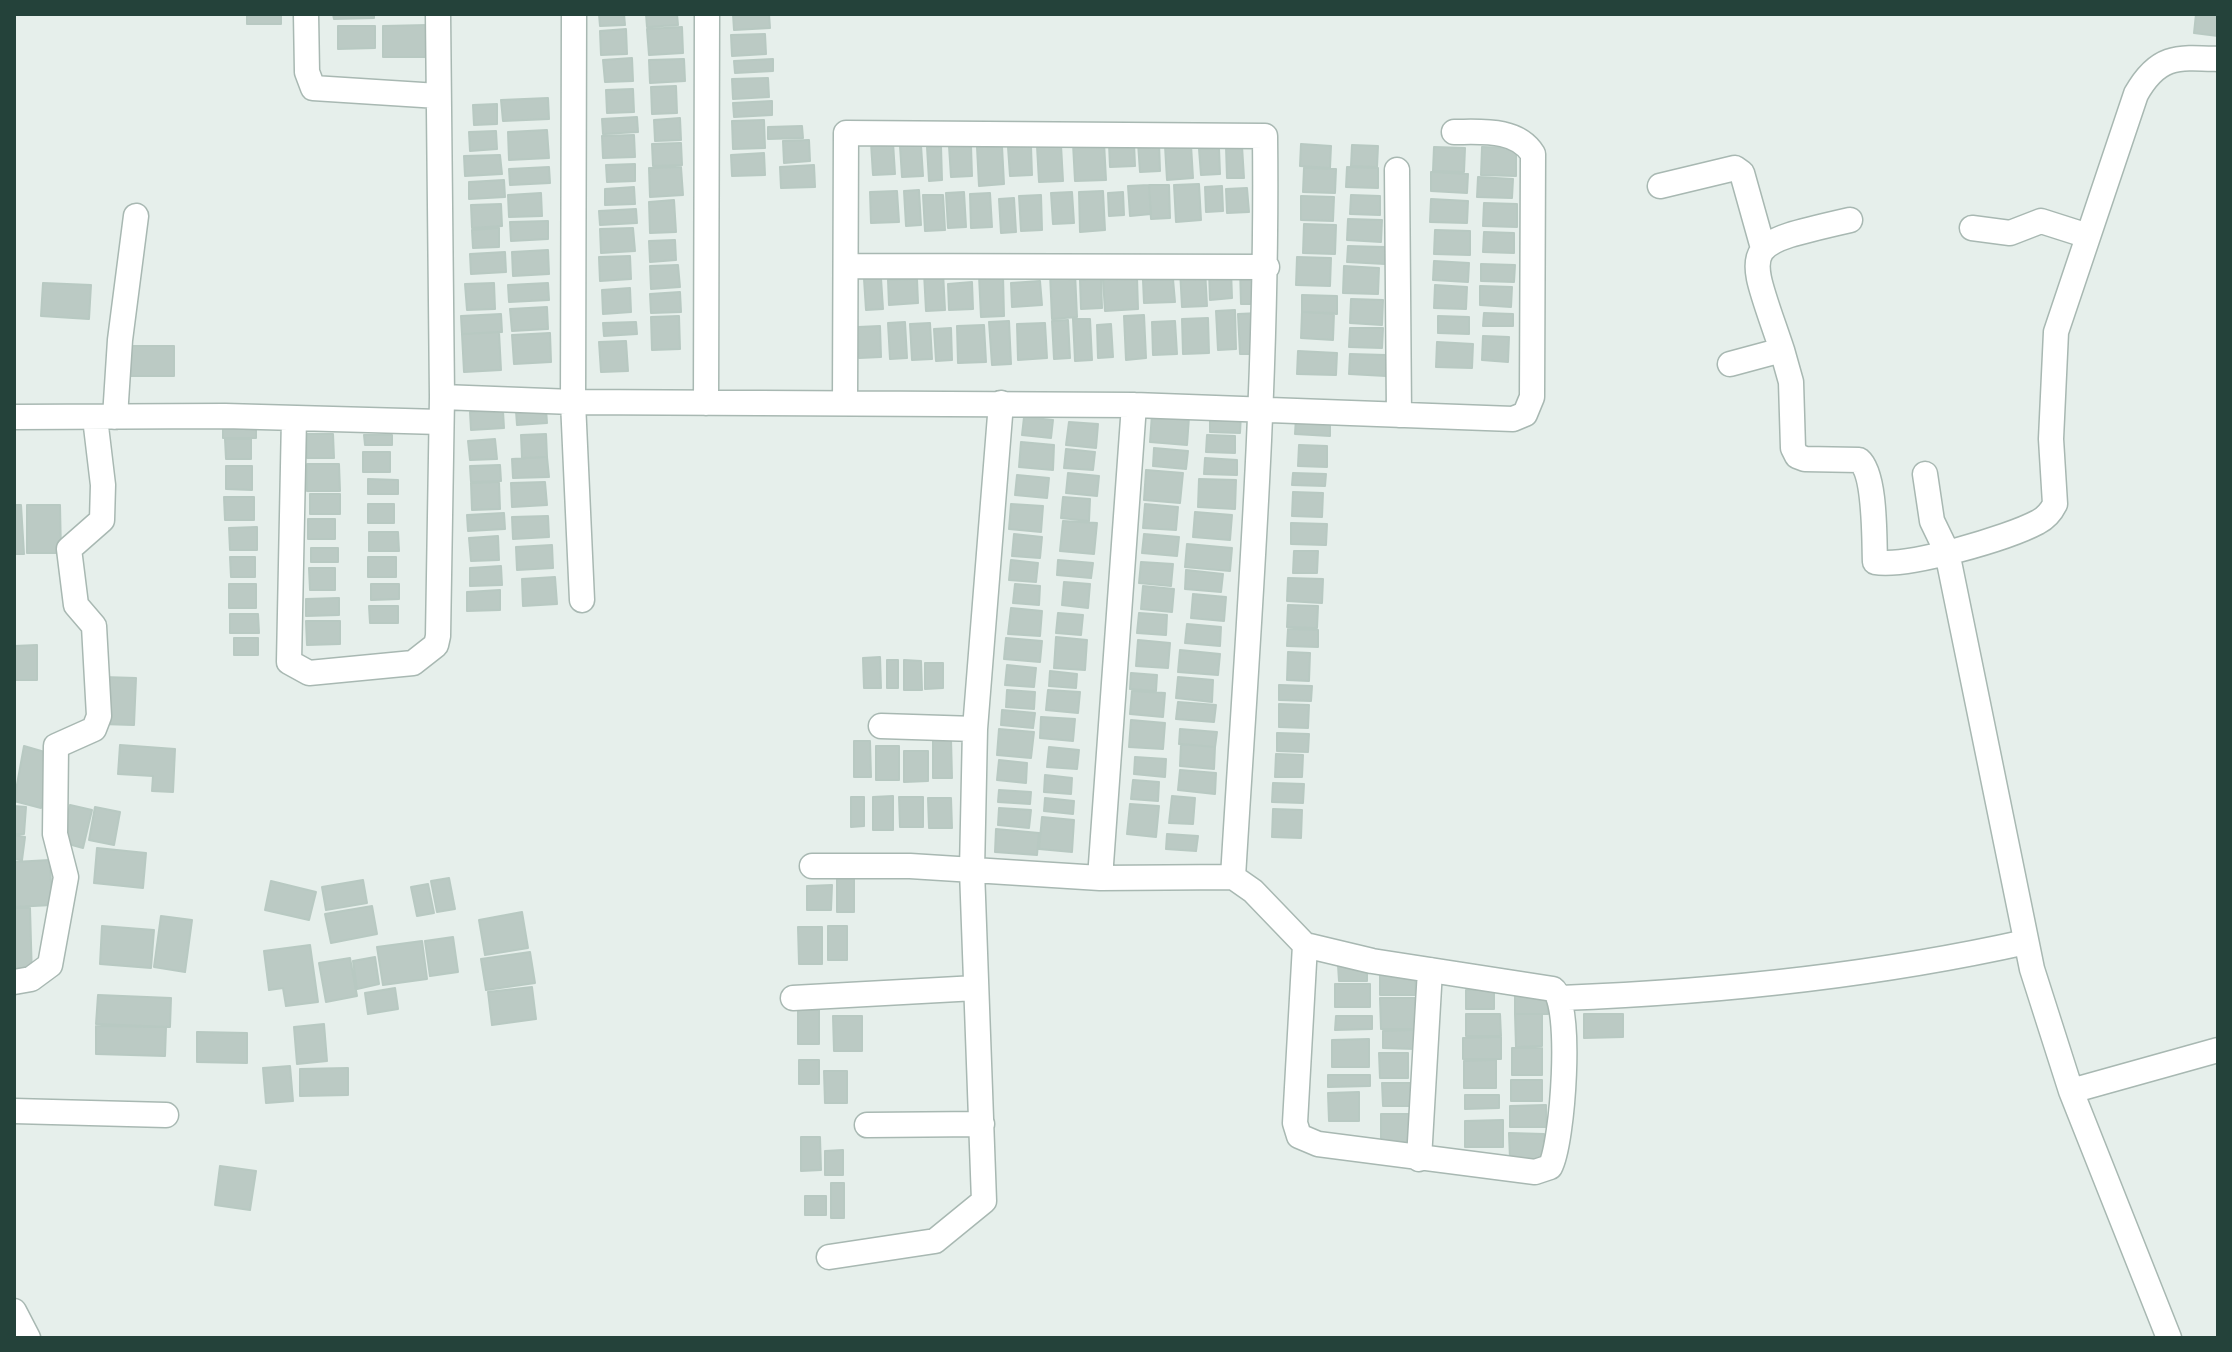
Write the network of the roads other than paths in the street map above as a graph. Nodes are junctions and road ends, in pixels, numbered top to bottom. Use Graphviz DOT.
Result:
graph roads {
  1 [pos="306,14"];
  2 [pos="438,14"];
  3 [pos="574,14"];
  4 [pos="707,14"];
  5 [pos="2218,59"];
  6 [pos="438,96"];
  7 [pos="1454,132"];
  8 [pos="1397,170"];
  9 [pos="1660,186"];
  10 [pos="136,216"];
  11 [pos="1850,220"];
  12 [pos="1972,228"];
  13 [pos="2088,236"];
  14 [pos="1763,248"];
  15 [pos="847,266"];
  16 [pos="1267,267"];
  17 [pos="1782,350"];
  18 [pos="1730,364"];
  19 [pos="442,397"];
  20 [pos="573,402"];
  21 [pos="706,403"];
  22 [pos="845,403"];
  23 [pos="1001,403"];
  24 [pos="1134,405"];
  25 [pos="1261,410"];
  26 [pos="1399,415"];
  27 [pos="14,417"];
  28 [pos="105,418"];
  29 [pos="294,418"];
  30 [pos="440,422"];
  31 [pos="1925,474"];
  32 [pos="1947,552"];
  33 [pos="582,600"];
  34 [pos="881,726"];
  35 [pos="975,729"];
  36 [pos="812,866"];
  37 [pos="972,870"];
  38 [pos="1233,877"];
  39 [pos="1100,878"];
  40 [pos="2026,942"];
  41 [pos="1305,945"];
  42 [pos="1430,970"];
  43 [pos="14,982"];
  44 [pos="976,988"];
  45 [pos="793,998"];
  46 [pos="1561,998"];
  47 [pos="2218,1050"];
  48 [pos="2071,1091"];
  49 [pos="14,1111"];
  50 [pos="166,1115"];
  51 [pos="982,1124"];
  52 [pos="867,1125"];
  53 [pos="1419,1159"];
  54 [pos="829,1257"];
  55 [pos="14,1311"];
  56 [pos="28,1338"];
  57 [pos="2169,1338"];
  1 -- 6 [label="street"];
  2 -- 6 [label="street"];
  3 -- 20 [label="street"];
  4 -- 21 [label="street"];
  5 -- 13 [label="street"];
  6 -- 19 [label="street"];
  7 -- 26 [label="street"];
  8 -- 26 [label="street"];
  9 -- 14 [label="street"];
  10 -- 28 [label="street"];
  11 -- 14 [label="street"];
  12 -- 13 [label="street"];
  13 -- 32 [label="street"];
  14 -- 17 [label="street"];
  15 -- 16 [label="street"];
  15 -- 16 [label="street"];
  15 -- 22 [label="street"];
  16 -- 25 [label="street"];
  17 -- 18 [label="street"];
  17 -- 32 [label="street"];
  19 -- 20 [label="street"];
  19 -- 30 [label="street"];
  20 -- 21 [label="street"];
  20 -- 33 [label="street"];
  21 -- 22 [label="street"];
  22 -- 23 [label="street"];
  23 -- 24 [label="street"];
  23 -- 35 [label="street"];
  24 -- 25 [label="street"];
  24 -- 39 [label="street"];
  25 -- 26 [label="street"];
  25 -- 38 [label="street"];
  27 -- 28 [label="street"];
  28 -- 29 [label="street"];
  28 -- 43 [label="street"];
  29 -- 30 [label="street"];
  29 -- 30 [label="street"];
  31 -- 32 [label="street"];
  32 -- 40 [label="street"];
  34 -- 35 [label="street"];
  35 -- 37 [label="street"];
  36 -- 37 [label="street"];
  37 -- 39 [label="street"];
  37 -- 44 [label="street"];
  38 -- 39 [label="street"];
  38 -- 41 [label="street"];
  40 -- 46 [label="street"];
  40 -- 48 [label="street"];
  41 -- 42 [label="street"];
  41 -- 53 [label="street"];
  42 -- 46 [label="street"];
  42 -- 53 [label="street"];
  44 -- 45 [label="street"];
  44 -- 51 [label="street"];
  46 -- 53 [label="street"];
  47 -- 48 [label="street"];
  48 -- 57 [label="street"];
  49 -- 50 [label="street"];
  51 -- 52 [label="street"];
  51 -- 54 [label="street"];
  55 -- 56 [label="street"];
}
